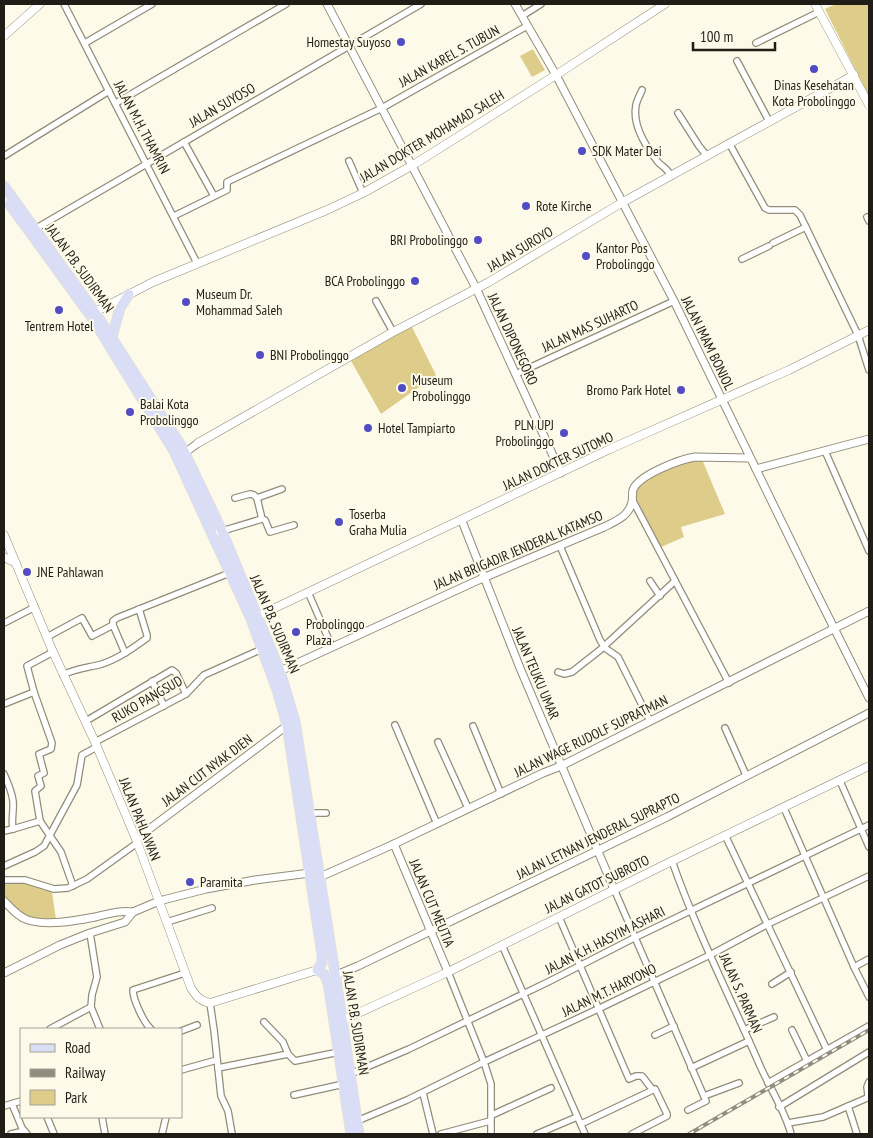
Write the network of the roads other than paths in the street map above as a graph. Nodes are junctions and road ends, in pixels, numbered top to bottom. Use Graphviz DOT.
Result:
graph roads {
  1 [pos="40,4"];
  2 [pos="64,4"];
  3 [pos="152,4"];
  4 [pos="286,4"];
  5 [pos="327,4"];
  6 [pos="421,4"];
  7 [pos="515,4"];
  8 [pos="541,4"];
  9 [pos="665,4"];
  10 [pos="818,6"];
  11 [pos="522,16"];
  12 [pos="527,26"];
  13 [pos="4,36"];
  14 [pos="85,43"];
  15 [pos="756,43"];
  16 [pos="348,46"];
  17 [pos="737,61"];
  18 [pos="556,75"];
  19 [pos="854,75"];
  20 [pos="642,90"];
  21 [pos="109,91"];
  22 [pos="116,103"];
  23 [pos="869,105"];
  24 [pos="382,108"];
  25 [pos="678,113"];
  26 [pos="769,121"];
  27 [pos="184,142"];
  28 [pos="729,143"];
  29 [pos="4,156"];
  30 [pos="707,156"];
  31 [pos="350,161"];
  32 [pos="147,163"];
  33 [pos="413,165"];
  34 [pos="671,176"];
  35 [pos="4,186"];
  36 [pos="363,193"];
  37 [pos="4,196"];
  38 [pos="214,196"];
  39 [pos="623,202"];
  40 [pos="174,216"];
  41 [pos="806,227"];
  42 [pos="35,229"];
  43 [pos="742,259"];
  44 [pos="197,263"];
  45 [pos="476,288"];
  46 [pos="129,294"];
  47 [pos="376,301"];
  48 [pos="674,301"];
  49 [pos="93,314"];
  50 [pos="869,330"];
  51 [pos="393,332"];
  52 [pos="858,336"];
  53 [pos="112,337"];
  54 [pos="869,370"];
  55 [pos="516,374"];
  56 [pos="722,399"];
  57 [pos="149,404"];
  58 [pos="869,440"];
  59 [pos="198,443"];
  60 [pos="825,451"];
  61 [pos="180,452"];
  62 [pos="750,458"];
  63 [pos="756,469"];
  64 [pos="561,473"];
  65 [pos="282,489"];
  66 [pos="235,498"];
  67 [pos="257,498"];
  68 [pos="633,503"];
  69 [pos="262,519"];
  70 [pos="462,521"];
  71 [pos="294,525"];
  72 [pos="222,531"];
  73 [pos="212,534"];
  74 [pos="4,535"];
  75 [pos="560,546"];
  76 [pos="869,551"];
  77 [pos="4,557"];
  78 [pos="16,563"];
  79 [pos="234,571"];
  80 [pos="483,578"];
  81 [pos="650,581"];
  82 [pos="676,583"];
  83 [pos="308,592"];
  84 [pos="660,596"];
  85 [pos="35,607"];
  86 [pos="140,609"];
  87 [pos="869,611"];
  88 [pos="258,616"];
  89 [pos="4,623"];
  90 [pos="113,625"];
  91 [pos="835,628"];
  92 [pos="47,638"];
  93 [pos="332,647"];
  94 [pos="606,648"];
  95 [pos="262,649"];
  96 [pos="53,652"];
  97 [pos="125,653"];
  98 [pos="280,671"];
  99 [pos="558,672"];
  100 [pos="63,675"];
  101 [pos="152,682"];
  102 [pos="729,683"];
  103 [pos="34,692"];
  104 [pos="186,694"];
  105 [pos="869,698"];
  106 [pos="4,704"];
  107 [pos="164,706"];
  108 [pos="869,713"];
  109 [pos="86,721"];
  110 [pos="650,722"];
  111 [pos="291,723"];
  112 [pos="395,725"];
  113 [pos="473,726"];
  114 [pos="725,728"];
  115 [pos="438,742"];
  116 [pos="96,745"];
  117 [pos="561,766"];
  118 [pos="869,766"];
  119 [pos="4,774"];
  120 [pos="746,775"];
  121 [pos="840,781"];
  122 [pos="501,794"];
  123 [pos="468,808"];
  124 [pos="784,808"];
  125 [pos="309,813"];
  126 [pos="326,813"];
  127 [pos="40,821"];
  128 [pos="437,824"];
  129 [pos="869,825"];
  130 [pos="13,829"];
  131 [pos="862,829"];
  132 [pos="4,830"];
  133 [pos="49,834"];
  134 [pos="725,835"];
  135 [pos="136,841"];
  136 [pos="394,844"];
  137 [pos="869,847"];
  138 [pos="597,851"];
  139 [pos="804,856"];
  140 [pos="672,861"];
  141 [pos="4,866"];
  142 [pos="310,873"];
  143 [pos="869,876"];
  144 [pos="320,878"];
  145 [pos="4,880"];
  146 [pos="748,883"];
  147 [pos="73,886"];
  148 [pos="614,889"];
  149 [pos="824,899"];
  150 [pos="4,901"];
  151 [pos="159,901"];
  152 [pos="212,908"];
  153 [pos="691,911"];
  154 [pos="133,912"];
  155 [pos="559,917"];
  156 [pos="167,922"];
  157 [pos="768,924"];
  158 [pos="430,930"];
  159 [pos="90,933"];
  160 [pos="634,938"];
  161 [pos="502,945"];
  162 [pos="710,955"];
  163 [pos="869,959"];
  164 [pos="580,966"];
  165 [pos="854,967"];
  166 [pos="317,970"];
  167 [pos="448,972"];
  168 [pos="791,972"];
  169 [pos="4,973"];
  170 [pos="185,973"];
  171 [pos="334,976"];
  172 [pos="654,981"];
  173 [pos="772,984"];
  174 [pos="523,994"];
  175 [pos="869,997"];
  176 [pos="210,1003"];
  177 [pos="91,1007"];
  178 [pos="598,1009"];
  179 [pos="774,1017"];
  180 [pos="468,1020"];
  181 [pos="339,1021"];
  182 [pos="264,1022"];
  183 [pos="197,1025"];
  184 [pos="674,1026"];
  185 [pos="869,1026"];
  186 [pos="52,1028"];
  187 [pos="100,1028"];
  188 [pos="151,1028"];
  189 [pos="744,1030"];
  190 [pos="792,1030"];
  191 [pos="182,1031"];
  192 [pos="655,1035"];
  193 [pos="542,1036"];
  194 [pos="749,1041"];
  195 [pos="827,1050"];
  196 [pos="339,1052"];
  197 [pos="869,1052"];
  198 [pos="288,1054"];
  199 [pos="217,1060"];
  200 [pos="807,1061"];
  201 [pos="484,1062"];
  202 [pos="218,1068"];
  203 [pos="691,1068"];
  204 [pos="182,1070"];
  205 [pos="346,1078"];
  206 [pos="767,1081"];
  207 [pos="869,1082"];
  208 [pos="739,1083"];
  209 [pos="551,1088"];
  210 [pos="652,1089"];
  211 [pos="423,1092"];
  212 [pos="869,1094"];
  213 [pos="294,1095"];
  214 [pos="704,1096"];
  215 [pos="20,1101"];
  216 [pos="12,1104"];
  217 [pos="4,1106"];
  218 [pos="848,1106"];
  219 [pos="779,1107"];
  220 [pos="688,1110"];
  221 [pos="577,1117"];
  222 [pos="47,1118"];
  223 [pos="102,1118"];
  224 [pos="166,1118"];
  225 [pos="491,1118"];
  226 [pos="357,1121"];
  227 [pos="788,1123"];
  228 [pos="583,1130"];
  229 [pos="26,1132"];
  230 [pos="11,1134"];
  231 [pos="54,1134"];
  232 [pos="105,1134"];
  233 [pos="162,1134"];
  234 [pos="232,1134"];
  235 [pos="352,1134"];
  236 [pos="359,1134"];
  237 [pos="433,1134"];
  238 [pos="441,1134"];
  239 [pos="491,1134"];
  240 [pos="537,1134"];
  241 [pos="576,1134"];
  242 [pos="632,1134"];
  243 [pos="791,1134"];
  244 [pos="857,1134"];
  1 -- 13 [label="main road"];
  2 -- 14 [label="street, JALAN M.H. THAMRIN"];
  3 -- 14 [label="street"];
  4 -- 22 [label="street"];
  5 -- 16 [label="street, JALAN DIPONEGORO"];
  6 -- 16 [label="street, JALAN SUYOSO"];
  7 -- 11 [label="street, JALAN IMAM BONJOL"];
  8 -- 11 [label="street"];
  9 -- 18 [label="main road, JALAN DOKTER MOHAMAD SALEH"];
  10 -- 15 [label="street"];
  10 -- 19 [label="main road"];
  11 -- 12 [label="street, JALAN IMAM BONJOL"];
  12 -- 18 [label="street, JALAN IMAM BONJOL"];
  12 -- 24 [label="street, JALAN KAREL S. TUBUN"];
  14 -- 21 [label="street, JALAN M.H. THAMRIN"];
  16 -- 24 [label="street, JALAN DIPONEGORO"];
  16 -- 27 [label="street, JALAN SUYOSO"];
  17 -- 26 [label="street"];
  18 -- 33 [label="main road, JALAN DOKTER MOHAMAD SALEH"];
  18 -- 39 [label="street, JALAN IMAM BONJOL"];
  19 -- 23 [label="main road"];
  19 -- 26 [label="main road, JALAN SUROYO"];
  20 -- 34 [label="street"];
  21 -- 22 [label="street, JALAN M.H. THAMRIN"];
  21 -- 29 [label="street"];
  22 -- 32 [label="street, JALAN M.H. THAMRIN"];
  24 -- 33 [label="street, JALAN DIPONEGORO"];
  24 -- 38 [label="street, JALAN KAREL S. TUBUN"];
  25 -- 30 [label="street"];
  26 -- 28 [label="main road, JALAN SUROYO"];
  27 -- 32 [label="street, JALAN SUYOSO"];
  27 -- 38 [label="street"];
  28 -- 30 [label="main road, JALAN SUROYO"];
  28 -- 41 [label="street"];
  30 -- 34 [label="main road, JALAN SUROYO"];
  31 -- 36 [label="street"];
  32 -- 40 [label="street, JALAN M.H. THAMRIN"];
  32 -- 42 [label="street, JALAN SUYOSO"];
  33 -- 36 [label="main road, JALAN DOKTER MOHAMAD SALEH"];
  33 -- 45 [label="street, JALAN DIPONEGORO"];
  34 -- 39 [label="main road, JALAN SUROYO"];
  35 -- 42 [label="main road, JALAN P.B. SUDIRMAN"];
  36 -- 44 [label="main road, JALAN DOKTER MOHAMAD SALEH"];
  37 -- 49 [label="main road, JALAN P.B. SUDIRMAN"];
  38 -- 40 [label="street"];
  39 -- 45 [label="main road, JALAN SUROYO"];
  39 -- 48 [label="street, JALAN IMAM BONJOL"];
  40 -- 44 [label="street, JALAN M.H. THAMRIN"];
  41 -- 43 [label="street"];
  41 -- 52 [label="street"];
  42 -- 49 [label="main road, JALAN P.B. SUDIRMAN"];
  44 -- 46 [label="main road, JALAN DOKTER MOHAMAD SALEH"];
  45 -- 51 [label="main road, JALAN SUROYO"];
  45 -- 55 [label="street, JALAN DIPONEGORO"];
  46 -- 49 [label="main road, JALAN DOKTER MOHAMAD SALEH"];
  46 -- 53 [label="main road"];
  47 -- 51 [label="street"];
  48 -- 55 [label="street, JALAN MAS SUHARTO"];
  48 -- 56 [label="street, JALAN IMAM BONJOL"];
  49 -- 53 [label="main road, JALAN P.B. SUDIRMAN"];
  49 -- 57 [label="main road, JALAN P.B. SUDIRMAN"];
  50 -- 52 [label="main road, JALAN DOKTER SUTOMO"];
  51 -- 59 [label="main road, JALAN SUROYO"];
  52 -- 54 [label="street"];
  52 -- 56 [label="main road, JALAN DOKTER SUTOMO"];
  53 -- 57 [label="main road, JALAN P.B. SUDIRMAN"];
  55 -- 64 [label="street, JALAN DIPONEGORO"];
  56 -- 62 [label="street, JALAN IMAM BONJOL"];
  56 -- 64 [label="main road, JALAN DOKTER SUTOMO"];
  57 -- 61 [label="main road, JALAN P.B. SUDIRMAN"];
  58 -- 60 [label="street"];
  59 -- 61 [label="street, JALAN SUROYO"];
  60 -- 63 [label="street"];
  60 -- 76 [label="street"];
  61 -- 72 [label="main road, JALAN P.B. SUDIRMAN"];
  61 -- 73 [label="main road, JALAN P.B. SUDIRMAN"];
  62 -- 63 [label="street, JALAN IMAM BONJOL"];
  62 -- 68 [label="street, JALAN BRIGADIR JENDERAL KATAMSO"];
  63 -- 91 [label="street, JALAN IMAM BONJOL"];
  64 -- 70 [label="main road, JALAN DOKTER SUTOMO"];
  65 -- 67 [label="street"];
  66 -- 67 [label="street"];
  67 -- 69 [label="street"];
  68 -- 75 [label="street, JALAN BRIGADIR JENDERAL KATAMSO"];
  68 -- 82 [label="street"];
  69 -- 71 [label="street"];
  69 -- 72 [label="street"];
  70 -- 80 [label="street, JALAN TEUKU UMAR"];
  70 -- 83 [label="main road, JALAN DOKTER SUTOMO"];
  72 -- 73 [label="street"];
  72 -- 79 [label="main road, JALAN P.B. SUDIRMAN"];
  73 -- 79 [label="main road, JALAN P.B. SUDIRMAN"];
  74 -- 78 [label="main road, JALAN PAHLAWAN"];
  75 -- 80 [label="street, JALAN BRIGADIR JENDERAL KATAMSO"];
  75 -- 94 [label="street"];
  77 -- 78 [label="main road"];
  78 -- 85 [label="main road, JALAN PAHLAWAN"];
  79 -- 86 [label="street"];
  79 -- 88 [label="main road, JALAN P.B. SUDIRMAN"];
  79 -- 95 [label="main road, JALAN P.B. SUDIRMAN"];
  80 -- 93 [label="street, JALAN BRIGADIR JENDERAL KATAMSO"];
  80 -- 117 [label="street, JALAN TEUKU UMAR"];
  81 -- 84 [label="street"];
  82 -- 84 [label="street"];
  82 -- 102 [label="street"];
  83 -- 88 [label="main road, JALAN DOKTER SUTOMO"];
  83 -- 93 [label="street"];
  84 -- 94 [label="street"];
  85 -- 89 [label="street"];
  85 -- 92 [label="main road, JALAN PAHLAWAN"];
  86 -- 90 [label="street"];
  86 -- 97 [label="street"];
  87 -- 91 [label="street, JALAN WAGE RUDOLF SUPRATMAN"];
  88 -- 98 [label="main road, JALAN P.B. SUDIRMAN"];
  90 -- 92 [label="street"];
  90 -- 97 [label="street"];
  91 -- 102 [label="street, JALAN WAGE RUDOLF SUPRATMAN"];
  91 -- 105 [label="street, JALAN IMAM BONJOL"];
  92 -- 96 [label="main road, JALAN PAHLAWAN"];
  93 -- 98 [label="street, JALAN BRIGADIR JENDERAL KATAMSO"];
  94 -- 99 [label="street"];
  94 -- 110 [label="street"];
  95 -- 104 [label="street, RUKO PANGSUD"];
  95 -- 111 [label="main road, JALAN P.B. SUDIRMAN"];
  96 -- 100 [label="main road, JALAN PAHLAWAN"];
  96 -- 103 [label="street"];
  97 -- 100 [label="street"];
  98 -- 111 [label="main road, JALAN P.B. SUDIRMAN"];
  100 -- 109 [label="main road, JALAN PAHLAWAN"];
  101 -- 104 [label="street"];
  101 -- 107 [label="street"];
  101 -- 109 [label="street"];
  102 -- 110 [label="street, JALAN WAGE RUDOLF SUPRATMAN"];
  103 -- 106 [label="street"];
  103 -- 127 [label="street"];
  104 -- 107 [label="street, RUKO PANGSUD"];
  107 -- 116 [label="street, RUKO PANGSUD"];
  108 -- 120 [label="street, JALAN LETNAN JENDERAL SUPRAPTO"];
  109 -- 116 [label="main road, JALAN PAHLAWAN"];
  110 -- 117 [label="street, JALAN WAGE RUDOLF SUPRATMAN"];
  111 -- 125 [label="main road, JALAN P.B. SUDIRMAN"];
  111 -- 135 [label="street, JALAN CUT NYAK DIEN"];
  111 -- 142 [label="main road, JALAN P.B. SUDIRMAN"];
  112 -- 128 [label="street"];
  113 -- 122 [label="street"];
  114 -- 120 [label="street"];
  115 -- 123 [label="street"];
  116 -- 133 [label="street, RUKO PANGSUD"];
  116 -- 135 [label="main road, JALAN PAHLAWAN"];
  117 -- 122 [label="street, JALAN WAGE RUDOLF SUPRATMAN"];
  117 -- 138 [label="street, JALAN TEUKU UMAR"];
  118 -- 121 [label="main road, JALAN GATOT SUBROTO"];
  119 -- 130 [label="street"];
  120 -- 138 [label="street, JALAN LETNAN JENDERAL SUPRAPTO"];
  121 -- 124 [label="main road, JALAN GATOT SUBROTO"];
  121 -- 131 [label="street"];
  122 -- 123 [label="street, JALAN WAGE RUDOLF SUPRATMAN"];
  123 -- 128 [label="street, JALAN WAGE RUDOLF SUPRATMAN"];
  124 -- 134 [label="main road, JALAN GATOT SUBROTO"];
  124 -- 139 [label="street"];
  125 -- 126 [label="street"];
  125 -- 144 [label="main road, JALAN P.B. SUDIRMAN"];
  127 -- 130 [label="street"];
  127 -- 133 [label="street"];
  128 -- 136 [label="street, JALAN WAGE RUDOLF SUPRATMAN"];
  129 -- 131 [label="street, JALAN K.H. HASYIM ASHARI"];
  130 -- 132 [label="street"];
  131 -- 137 [label="street"];
  131 -- 139 [label="street, JALAN K.H. HASYIM ASHARI"];
  133 -- 141 [label="street"];
  133 -- 147 [label="street"];
  134 -- 140 [label="main road, JALAN GATOT SUBROTO"];
  134 -- 146 [label="street"];
  135 -- 147 [label="street"];
  135 -- 151 [label="main road, JALAN PAHLAWAN"];
  136 -- 144 [label="street, JALAN WAGE RUDOLF SUPRATMAN"];
  136 -- 158 [label="street, JALAN CUT MEUTIA"];
  138 -- 148 [label="street, JALAN TEUKU UMAR"];
  138 -- 158 [label="street, JALAN LETNAN JENDERAL SUPRAPTO"];
  139 -- 146 [label="street, JALAN K.H. HASYIM ASHARI"];
  139 -- 149 [label="street"];
  140 -- 148 [label="main road, JALAN GATOT SUBROTO"];
  140 -- 153 [label="street, JALAN S. PARMAN"];
  142 -- 151 [label="street"];
  142 -- 166 [label="main road, JALAN P.B. SUDIRMAN"];
  143 -- 149 [label="street, JALAN M.T. HARYONO"];
  144 -- 171 [label="main road, JALAN P.B. SUDIRMAN"];
  145 -- 147 [label="street"];
  146 -- 153 [label="street, JALAN K.H. HASYIM ASHARI"];
  146 -- 157 [label="street"];
  148 -- 155 [label="main road, JALAN GATOT SUBROTO"];
  148 -- 160 [label="street"];
  149 -- 157 [label="street, JALAN M.T. HARYONO"];
  149 -- 165 [label="street"];
  150 -- 154 [label="street"];
  151 -- 154 [label="street"];
  151 -- 156 [label="main road, JALAN PAHLAWAN"];
  152 -- 156 [label="street"];
  153 -- 160 [label="street, JALAN K.H. HASYIM ASHARI"];
  153 -- 162 [label="street, JALAN S. PARMAN"];
  154 -- 159 [label="street"];
  155 -- 161 [label="main road, JALAN GATOT SUBROTO"];
  155 -- 164 [label="street"];
  156 -- 170 [label="main road, JALAN PAHLAWAN"];
  157 -- 162 [label="street, JALAN M.T. HARYONO"];
  157 -- 168 [label="street"];
  158 -- 167 [label="street, JALAN CUT MEUTIA"];
  158 -- 171 [label="street, JALAN LETNAN JENDERAL SUPRAPTO"];
  159 -- 169 [label="street"];
  159 -- 177 [label="street"];
  160 -- 164 [label="street, JALAN K.H. HASYIM ASHARI"];
  160 -- 172 [label="street"];
  161 -- 167 [label="main road, JALAN GATOT SUBROTO"];
  161 -- 174 [label="street"];
  162 -- 172 [label="street, JALAN M.T. HARYONO"];
  162 -- 189 [label="street, JALAN S. PARMAN"];
  163 -- 165 [label="street"];
  164 -- 174 [label="street, JALAN K.H. HASYIM ASHARI"];
  164 -- 178 [label="street"];
  165 -- 175 [label="street"];
  166 -- 176 [label="main road"];
  166 -- 181 [label="main road, JALAN P.B. SUDIRMAN"];
  167 -- 180 [label="street"];
  167 -- 181 [label="main road, JALAN GATOT SUBROTO"];
  168 -- 173 [label="street"];
  168 -- 195 [label="street"];
  170 -- 176 [label="main road, JALAN PAHLAWAN"];
  170 -- 188 [label="street"];
  171 -- 181 [label="main road, JALAN P.B. SUDIRMAN"];
  172 -- 178 [label="street, JALAN M.T. HARYONO"];
  172 -- 184 [label="street"];
  174 -- 180 [label="street, JALAN K.H. HASYIM ASHARI"];
  174 -- 193 [label="street"];
  176 -- 199 [label="street"];
  177 -- 186 [label="street"];
  177 -- 187 [label="street"];
  178 -- 193 [label="street, JALAN M.T. HARYONO"];
  178 -- 210 [label="street"];
  179 -- 189 [label="street"];
  180 -- 201 [label="street"];
  180 -- 205 [label="street, JALAN K.H. HASYIM ASHARI"];
  181 -- 196 [label="main road, JALAN P.B. SUDIRMAN"];
  181 -- 205 [label="main road, JALAN P.B. SUDIRMAN"];
  182 -- 198 [label="street"];
  183 -- 191 [label="street"];
  184 -- 192 [label="street"];
  184 -- 203 [label="street"];
  185 -- 195 [label="street"];
  189 -- 194 [label="street, JALAN S. PARMAN"];
  190 -- 200 [label="street"];
  193 -- 201 [label="street, JALAN M.T. HARYONO"];
  193 -- 221 [label="street"];
  194 -- 203 [label="street"];
  194 -- 206 [label="street, JALAN S. PARMAN"];
  195 -- 200 [label="street"];
  196 -- 198 [label="street"];
  196 -- 205 [label="main road, JALAN P.B. SUDIRMAN"];
  197 -- 219 [label="street"];
  198 -- 202 [label="street"];
  199 -- 202 [label="street"];
  199 -- 204 [label="street"];
  200 -- 206 [label="street"];
  201 -- 211 [label="street, JALAN M.T. HARYONO"];
  201 -- 225 [label="street"];
  202 -- 234 [label="street"];
  203 -- 214 [label="street"];
  205 -- 213 [label="street, JALAN K.H. HASYIM ASHARI"];
  205 -- 226 [label="main road, JALAN P.B. SUDIRMAN"];
  205 -- 235 [label="main road, JALAN P.B. SUDIRMAN"];
  206 -- 219 [label="street, JALAN S. PARMAN"];
  207 -- 212 [label="street"];
  208 -- 214 [label="street"];
  209 -- 225 [label="street"];
  210 -- 228 [label="street"];
  210 -- 242 [label="street"];
  211 -- 226 [label="street, JALAN M.T. HARYONO"];
  211 -- 237 [label="street"];
  212 -- 218 [label="street"];
  214 -- 220 [label="street"];
  215 -- 216 [label="street"];
  216 -- 217 [label="street"];
  216 -- 229 [label="street"];
  218 -- 227 [label="street"];
  218 -- 244 [label="street"];
  219 -- 227 [label="street, JALAN S. PARMAN"];
  221 -- 228 [label="street"];
  221 -- 240 [label="street"];
  222 -- 231 [label="street"];
  223 -- 232 [label="street"];
  224 -- 233 [label="street"];
  225 -- 238 [label="street"];
  225 -- 239 [label="street"];
  226 -- 236 [label="main road, JALAN P.B. SUDIRMAN"];
  227 -- 243 [label="street, JALAN S. PARMAN"];
  228 -- 241 [label="street"];
  229 -- 230 [label="street"];
}
